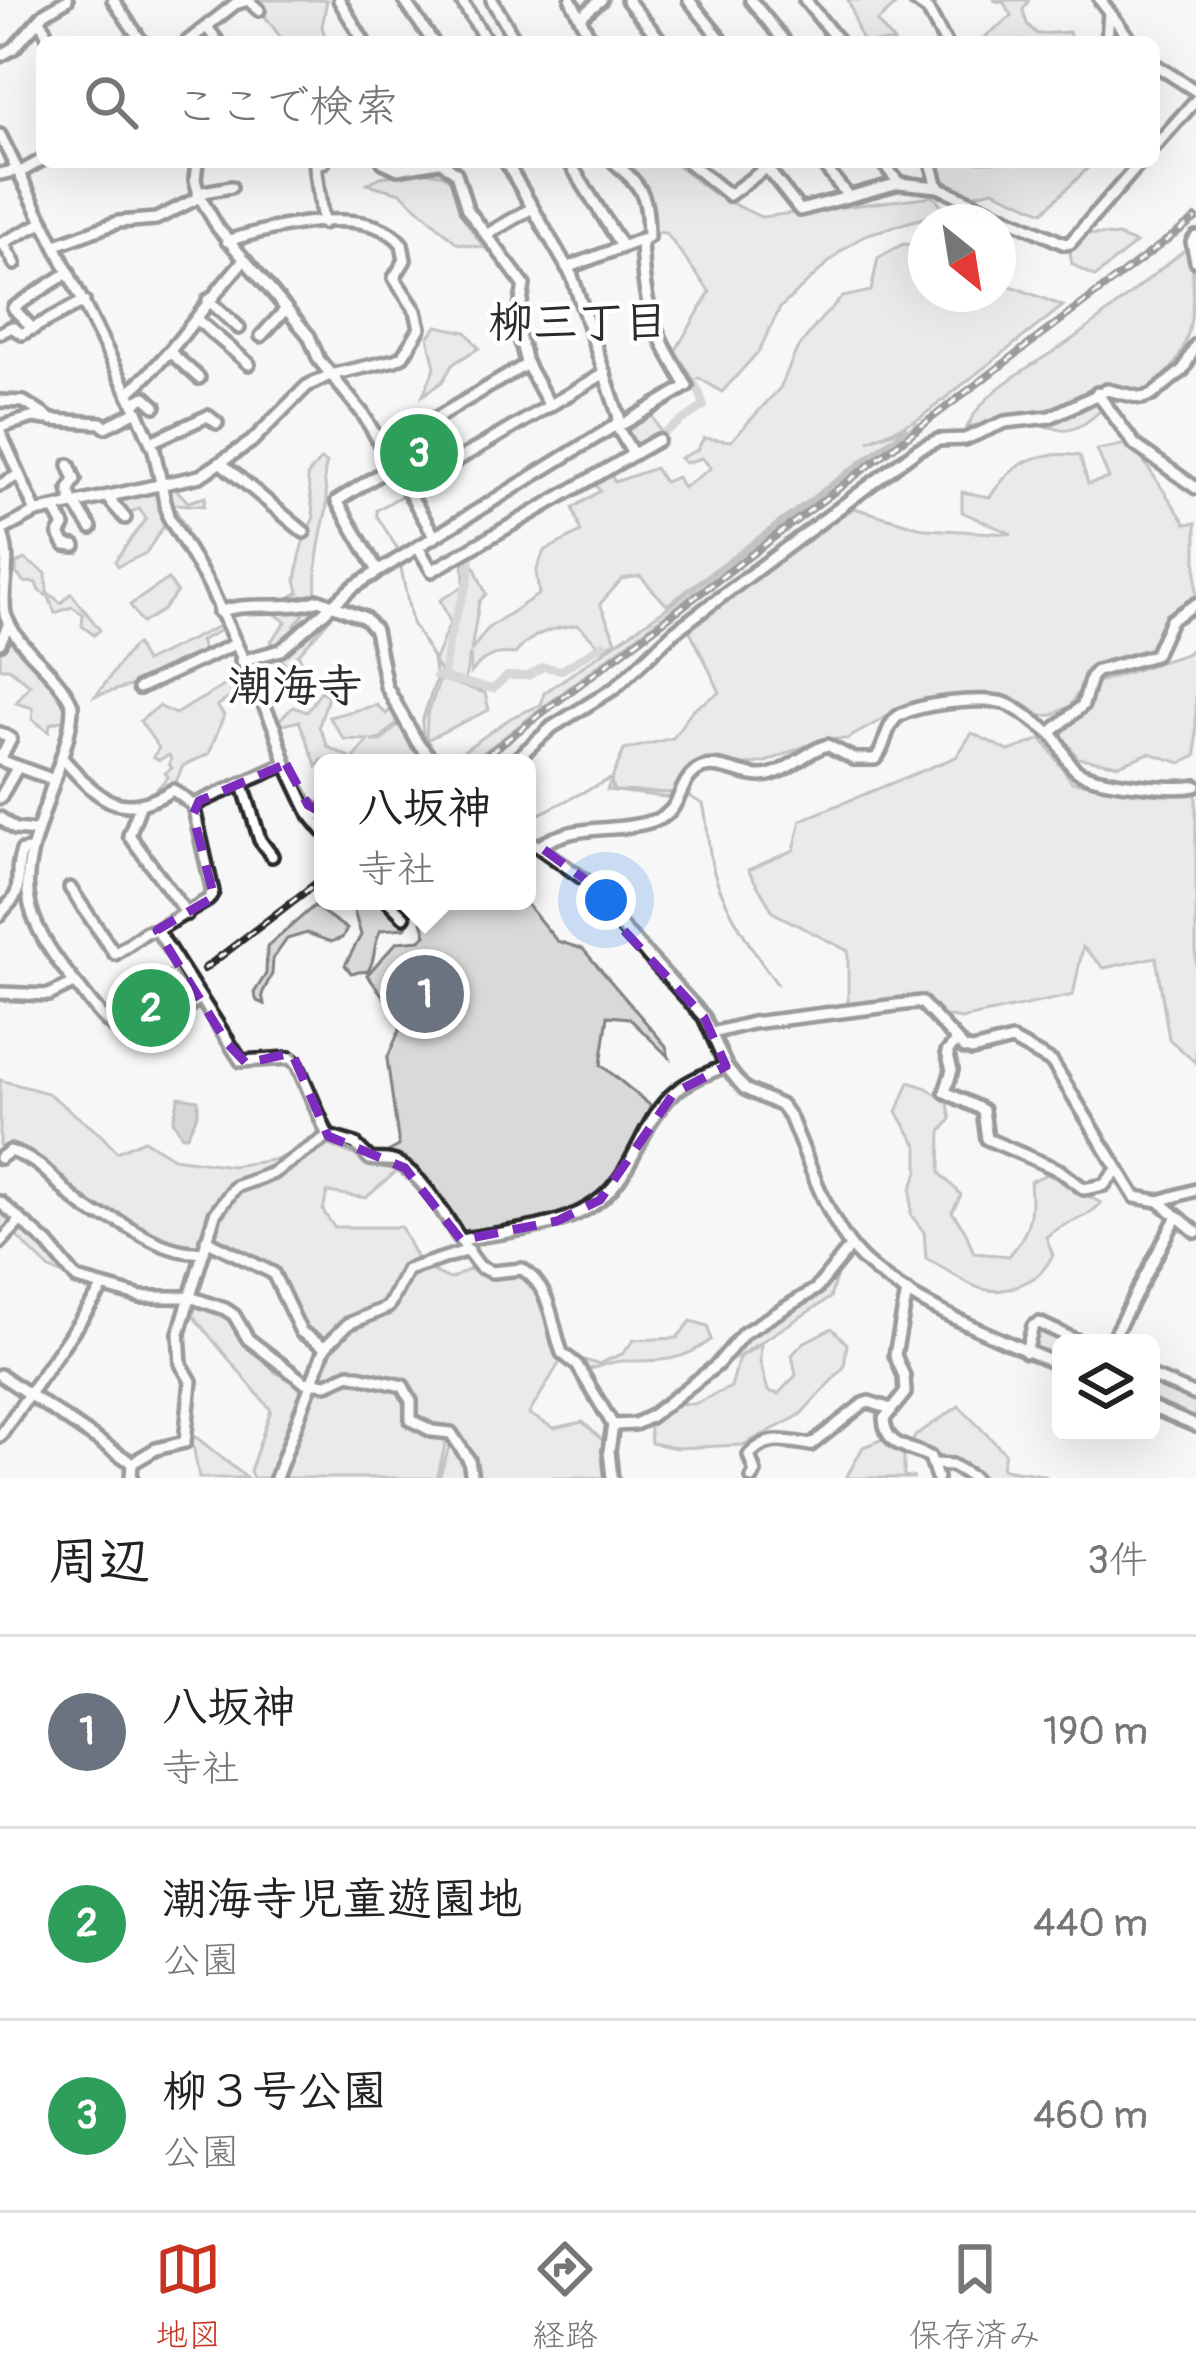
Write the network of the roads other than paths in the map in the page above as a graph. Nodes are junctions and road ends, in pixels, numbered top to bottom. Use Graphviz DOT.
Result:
graph roads {
  1 [pos="67,0"];
  2 [pos="113,0"];
  3 [pos="340,0"];
  4 [pos="461,0"];
  5 [pos="492,0"];
  6 [pos="571,0"];
  7 [pos="601,0"];
  8 [pos="627,0"];
  9 [pos="689,0"];
  10 [pos="751,0"];
  11 [pos="805,0"];
  12 [pos="914,0"];
  13 [pos="1100,0"];
  14 [pos="408,1"];
  15 [pos="259,10"];
  16 [pos="1109,12"];
  17 [pos="580,17"];
  18 [pos="40,19"];
  19 [pos="207,27"];
  20 [pos="47,36"];
  21 [pos="138,36"];
  22 [pos="195,36"];
  23 [pos="214,36"];
  24 [pos="361,36"];
  25 [pos="429,36"];
  26 [pos="484,36"];
  27 [pos="513,36"];
  28 [pos="589,36"];
  29 [pos="657,36"];
  30 [pos="718,36"];
  31 [pos="780,36"];
  32 [pos="833,36"];
  33 [pos="942,36"];
  34 [pos="1107,36"];
  35 [pos="1127,36"];
  36 [pos="0,56"];
  37 [pos="1160,69"];
  38 [pos="1196,96"];
  39 [pos="1160,132"];
  40 [pos="0,135"];
  41 [pos="36,163"];
  42 [pos="197,168"];
  43 [pos="316,168"];
  44 [pos="447,168"];
  45 [pos="509,168"];
  46 [pos="573,168"];
  47 [pos="620,168"];
  48 [pos="695,168"];
  49 [pos="763,168"];
  50 [pos="771,168"];
  51 [pos="826,168"];
  52 [pos="887,168"];
  53 [pos="933,168"];
  54 [pos="1136,168"];
  55 [pos="19,171"];
  56 [pos="0,174"];
  57 [pos="898,183"];
  58 [pos="231,187"];
  59 [pos="938,187"];
  60 [pos="199,195"];
  61 [pos="848,196"];
  62 [pos="532,208"];
  63 [pos="44,222"];
  64 [pos="323,223"];
  65 [pos="486,235"];
  66 [pos="1196,237"];
  67 [pos="641,239"];
  68 [pos="227,241"];
  69 [pos="2,243"];
  70 [pos="56,245"];
  71 [pos="621,245"];
  72 [pos="244,260"];
  73 [pos="1196,261"];
  74 [pos="15,264"];
  75 [pos="567,268"];
  76 [pos="69,272"];
  77 [pos="208,300"];
  78 [pos="84,301"];
  79 [pos="286,309"];
  80 [pos="196,319"];
  81 [pos="238,328"];
  82 [pos="33,329"];
  83 [pos="0,333"];
  84 [pos="261,336"];
  85 [pos="1196,345"];
  86 [pos="171,353"];
  87 [pos="249,364"];
  88 [pos="527,364"];
  89 [pos="605,373"];
  90 [pos="330,375"];
  91 [pos="200,378"];
  92 [pos="1096,393"];
  93 [pos="3,398"];
  94 [pos="133,402"];
  95 [pos="155,406"];
  96 [pos="550,406"];
  97 [pos="52,419"];
  98 [pos="217,423"];
  99 [pos="616,424"];
  100 [pos="0,430"];
  101 [pos="658,440"];
  102 [pos="151,442"];
  103 [pos="633,454"];
  104 [pos="454,460"];
  105 [pos="221,464"];
  106 [pos="69,465"];
  107 [pos="394,465"];
  108 [pos="19,475"];
  109 [pos="0,485"];
  110 [pos="163,485"];
  111 [pos="1196,488"];
  112 [pos="408,489"];
  113 [pos="107,497"];
  114 [pos="74,504"];
  115 [pos="54,508"];
  116 [pos="36,512"];
  117 [pos="124,518"];
  118 [pos="91,528"];
  119 [pos="0,531"];
  120 [pos="304,532"];
  121 [pos="435,537"];
  122 [pos="75,546"];
  123 [pos="418,547"];
  124 [pos="378,572"];
  125 [pos="332,604"];
  126 [pos="1196,604"];
  127 [pos="219,612"];
  128 [pos="9,623"];
  129 [pos="0,643"];
  130 [pos="233,645"];
  131 [pos="241,661"];
  132 [pos="140,688"];
  133 [pos="0,733"];
  134 [pos="1050,733"];
  135 [pos="427,754"];
  136 [pos="522,754"];
  137 [pos="62,758"];
  138 [pos="0,760"];
  139 [pos="286,764"];
  140 [pos="17,768"];
  141 [pos="55,780"];
  142 [pos="243,785"];
  143 [pos="1196,786"];
  144 [pos="0,798"];
  145 [pos="193,805"];
  146 [pos="308,805"];
  147 [pos="140,806"];
  148 [pos="314,809"];
  149 [pos="314,815"];
  150 [pos="0,818"];
  151 [pos="36,831"];
  152 [pos="538,846"];
  153 [pos="29,850"];
  154 [pos="272,856"];
  155 [pos="70,888"];
  156 [pos="397,910"];
  157 [pos="188,914"];
  158 [pos="0,915"];
  159 [pos="404,917"];
  160 [pos="157,930"];
  161 [pos="74,983"];
  162 [pos="0,992"];
  163 [pos="200,999"];
  164 [pos="712,1033"];
  165 [pos="957,1041"];
  166 [pos="726,1066"];
  167 [pos="328,1136"];
  168 [pos="0,1157"];
  169 [pos="1116,1171"];
  170 [pos="1196,1190"];
  171 [pos="1159,1201"];
  172 [pos="0,1202"];
  173 [pos="1175,1218"];
  174 [pos="21,1220"];
  175 [pos="1196,1232"];
  176 [pos="461,1240"];
  177 [pos="0,1243"];
  178 [pos="205,1246"];
  179 [pos="851,1246"];
  180 [pos="469,1250"];
  181 [pos="102,1289"];
  182 [pos="907,1292"];
  183 [pos="190,1297"];
  184 [pos="1063,1334"];
  185 [pos="1115,1334"];
  186 [pos="325,1347"];
  187 [pos="1026,1352"];
  188 [pos="1052,1362"];
  189 [pos="0,1375"];
  190 [pos="1160,1380"];
  191 [pos="311,1384"];
  192 [pos="29,1394"];
  193 [pos="1196,1395"];
  194 [pos="891,1409"];
  195 [pos="1160,1411"];
  196 [pos="613,1424"];
  197 [pos="1196,1426"];
  198 [pos="0,1436"];
  199 [pos="132,1463"];
  200 [pos="934,1464"];
  201 [pos="130,1478"];
  202 [pos="276,1478"];
  203 [pos="472,1478"];
  204 [pos="612,1478"];
  205 [pos="752,1478"];
  206 [pos="937,1478"];
  207 [pos="974,1478"];
  1 -- 18 [label="street"];
  2 -- 21 [label="street"];
  3 -- 24 [label="street"];
  4 -- 26 [label="street"];
  5 -- 27 [label="street"];
  6 -- 17 [label="street"];
  7 -- 17 [label="street"];
  8 -- 29 [label="street"];
  9 -- 30 [label="street"];
  10 -- 31 [label="street"];
  11 -- 32 [label="street"];
  12 -- 33 [label="street"];
  13 -- 16 [label="street"];
  14 -- 25 [label="street"];
  15 -- 19 [label="street"];
  16 -- 34 [label="street"];
  16 -- 35 [label="street"];
  17 -- 28 [label="street"];
  18 -- 20 [label="street"];
  18 -- 36 [label="street"];
  19 -- 22 [label="street"];
  19 -- 23 [label="street"];
  37 -- 38 [label="street"];
  38 -- 39 [label="street"];
  40 -- 55 [label="street"];
  41 -- 55 [label="street"];
  42 -- 60 [label="street"];
  43 -- 64 [label="street"];
  44 -- 65 [label="street"];
  45 -- 62 [label="street"];
  46 -- 71 [label="street"];
  47 -- 67 [label="street"];
  48 -- 49 [label="street"];
  50 -- 61 [label="street"];
  51 -- 61 [label="street"];
  52 -- 57 [label="street"];
  53 -- 59 [label="street"];
  54 -- 59 [label="street"];
  55 -- 56 [label="street"];
  55 -- 63 [label="street"];
  57 -- 59 [label="street"];
  57 -- 61 [label="street"];
  58 -- 60 [label="street"];
  60 -- 68 [label="street"];
  60 -- 70 [label="street"];
  62 -- 65 [label="street"];
  62 -- 75 [label="street"];
  63 -- 69 [label="street"];
  63 -- 70 [label="street"];
  64 -- 68 [label="street"];
  64 -- 90 [label="street"];
  65 -- 88 [label="street"];
  66 -- 73 [label="street"];
  67 -- 71 [label="street"];
  67 -- 99 [label="street"];
  68 -- 72 [label="street"];
  69 -- 74 [label="street"];
  70 -- 76 [label="street"];
  71 -- 75 [label="street"];
  72 -- 77 [label="street"];
  72 -- 79 [label="street"];
  75 -- 89 [label="street"];
  76 -- 78 [label="street"];
  76 -- 82 [label="street"];
  77 -- 80 [label="street"];
  77 -- 81 [label="street"];
  78 -- 82 [label="street"];
  78 -- 94 [label="street"];
  79 -- 84 [label="street"];
  79 -- 90 [label="street"];
  80 -- 86 [label="street"];
  80 -- 87 [label="street"];
  82 -- 83 [label="street"];
  85 -- 92 [label="street"];
  86 -- 91 [label="street"];
  86 -- 94 [label="street"];
  88 -- 96 [label="street"];
  88 -- 104 [label="street"];
  89 -- 96 [label="street"];
  89 -- 99 [label="street"];
  90 -- 105 [label="street"];
  90 -- 107 [label="street"];
  92 -- 111 [label="street"];
  92 -- 136 [label="street"];
  93 -- 97 [label="street"];
  94 -- 95 [label="street"];
  94 -- 97 [label="street"];
  94 -- 102 [label="street"];
  96 -- 104 [label="street"];
  97 -- 100 [label="street"];
  98 -- 102 [label="street"];
  99 -- 103 [label="street"];
  99 -- 121 [label="street"];
  100 -- 108 [label="street"];
  101 -- 103 [label="street"];
  102 -- 110 [label="street"];
  103 -- 123 [label="street"];
  104 -- 112 [label="street"];
  105 -- 110 [label="street"];
  105 -- 120 [label="street"];
  106 -- 114 [label="street"];
  107 -- 112 [label="street"];
  107 -- 124 [label="street"];
  108 -- 109 [label="street"];
  108 -- 116 [label="street"];
  110 -- 113 [label="street"];
  110 -- 127 [label="street"];
  112 -- 121 [label="street"];
  113 -- 114 [label="street"];
  113 -- 117 [label="street"];
  114 -- 115 [label="street"];
  114 -- 118 [label="street"];
  115 -- 116 [label="street"];
  115 -- 122 [label="street"];
  116 -- 119 [label="street"];
  119 -- 128 [label="street"];
  121 -- 123 [label="street"];
  123 -- 124 [label="street"];
  124 -- 125 [label="street"];
  125 -- 127 [label="street"];
  125 -- 131 [label="street"];
  125 -- 135 [label="street"];
  126 -- 134 [label="street"];
  127 -- 130 [label="street"];
  128 -- 129 [label="street"];
  128 -- 137 [label="street"];
  130 -- 131 [label="street"];
  130 -- 132 [label="street"];
  131 -- 139 [label="street"];
  133 -- 138 [label="street"];
  134 -- 143 [label="street"];
  134 -- 152 [label="street"];
  137 -- 141 [label="street"];
  137 -- 147 [label="street"];
  138 -- 140 [label="street"];
  139 -- 142 [label="street"];
  139 -- 146 [label="street"];
  140 -- 141 [label="street"];
  140 -- 144 [label="street"];
  141 -- 151 [label="street"];
  142 -- 145 [label="street"];
  142 -- 154 [label="street"];
  145 -- 147 [label="street"];
  145 -- 157 [label="street"];
  146 -- 148 [label="street"];
  146 -- 149 [label="street"];
  147 -- 157 [label="street"];
  150 -- 151 [label="street"];
  151 -- 153 [label="street"];
  152 -- 164 [label="street"];
  153 -- 158 [label="street"];
  153 -- 161 [label="street"];
  155 -- 160 [label="street"];
  156 -- 159 [label="street"];
  157 -- 160 [label="street"];
  160 -- 163 [label="street"];
  161 -- 162 [label="street"];
  161 -- 163 [label="street"];
  163 -- 167 [label="street"];
  164 -- 165 [label="street"];
  164 -- 166 [label="street"];
  165 -- 169 [label="street"];
  165 -- 169 [label="street"];
  166 -- 176 [label="street"];
  166 -- 179 [label="street"];
  167 -- 176 [label="street"];
  167 -- 178 [label="street"];
  168 -- 178 [label="street"];
  169 -- 171 [label="street"];
  170 -- 171 [label="street"];
  171 -- 173 [label="street"];
  172 -- 174 [label="street"];
  173 -- 175 [label="street"];
  173 -- 185 [label="street"];
  174 -- 177 [label="street"];
  174 -- 181 [label="street"];
  176 -- 180 [label="street"];
  178 -- 183 [label="street"];
  178 -- 186 [label="street"];
  179 -- 182 [label="street"];
  179 -- 196 [label="street"];
  180 -- 186 [label="street"];
  180 -- 196 [label="street"];
  181 -- 183 [label="street"];
  181 -- 192 [label="street"];
  182 -- 187 [label="street"];
  182 -- 194 [label="street"];
  183 -- 191 [label="street"];
  183 -- 199 [label="street"];
  184 -- 187 [label="street"];
  186 -- 191 [label="street"];
  187 -- 188 [label="street"];
  189 -- 192 [label="street"];
  190 -- 193 [label="street"];
  191 -- 202 [label="street"];
  191 -- 203 [label="street"];
  192 -- 198 [label="street"];
  192 -- 199 [label="street"];
  194 -- 200 [label="street"];
  194 -- 205 [label="street"];
  195 -- 197 [label="street"];
  196 -- 204 [label="street"];
  199 -- 201 [label="street"];
  200 -- 206 [label="street"];
  200 -- 207 [label="street"];
}
